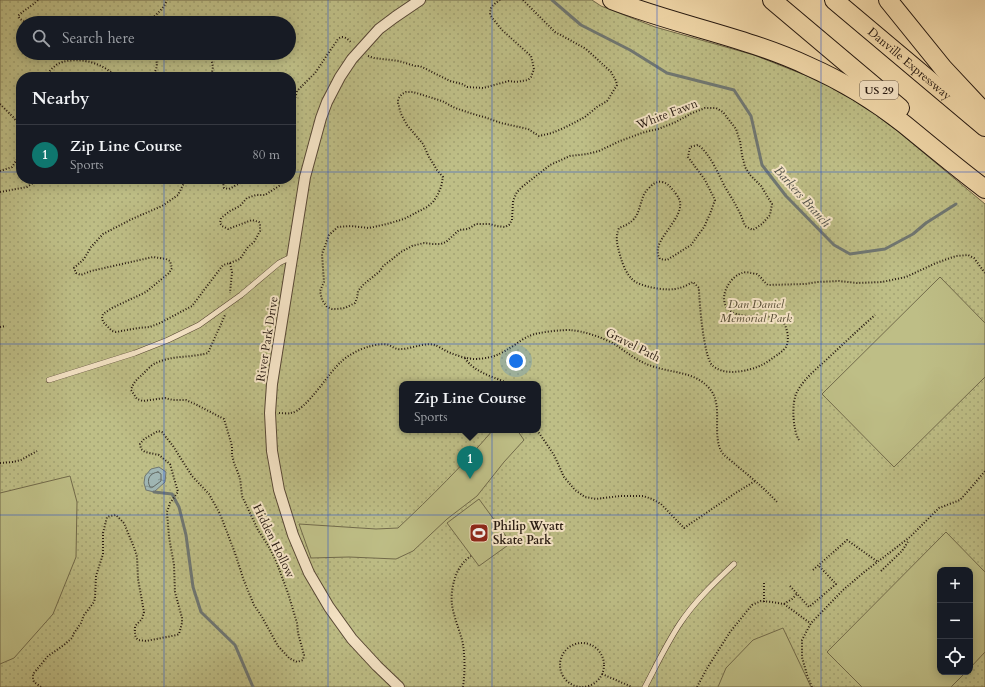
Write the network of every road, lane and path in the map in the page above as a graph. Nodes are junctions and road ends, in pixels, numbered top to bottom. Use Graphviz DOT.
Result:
graph roads {
  1 [pos="38,0"];
  2 [pos="167,0"];
  3 [pos="420,0"];
  4 [pos="500,0"];
  5 [pos="523,0"];
  6 [pos="612,0"];
  7 [pos="772,0"];
  8 [pos="834,0"];
  9 [pos="888,0"];
  10 [pos="18,16"];
  11 [pos="154,16"];
  12 [pos="361,50"];
  13 [pos="72,60"];
  14 [pos="72,60"];
  15 [pos="156,60"];
  16 [pos="212,60"];
  17 [pos="49,72"];
  18 [pos="111,72"];
  19 [pos="155,72"];
  20 [pos="212,72"];
  21 [pos="296,95"];
  22 [pos="0,104"];
  23 [pos="985,112"];
  24 [pos="16,121"];
  25 [pos="985,127"];
  26 [pos="16,161"];
  27 [pos="0,171"];
  28 [pos="985,180"];
  29 [pos="32,184"];
  30 [pos="184,184"];
  31 [pos="223,184"];
  32 [pos="238,184"];
  33 [pos="279,184"];
  34 [pos="985,189"];
  35 [pos="0,192"];
  36 [pos="293,256"];
  37 [pos="230,263"];
  38 [pos="985,273"];
  39 [pos="228,304"];
  40 [pos="875,315"];
  41 [pos="5,326"];
  42 [pos="0,327"];
  43 [pos="465,358"];
  44 [pos="48,380"];
  45 [pos="502,381"];
  46 [pos="270,413"];
  47 [pos="539,433"];
  48 [pos="799,440"];
  49 [pos="37,451"];
  50 [pos="0,463"];
  51 [pos="985,471"];
  52 [pos="755,481"];
  53 [pos="777,502"];
  54 [pos="910,537"];
  55 [pos="471,556"];
  56 [pos="878,562"];
  57 [pos="734,564"];
  58 [pos="818,565"];
  59 [pos="812,570"];
  60 [pos="881,571"];
  61 [pos="764,583"];
  62 [pos="790,586"];
  63 [pos="798,594"];
  64 [pos="764,602"];
  65 [pos="784,604"];
  66 [pos="811,623"];
  67 [pos="602,674"];
  68 [pos="41,687"];
  69 [pos="399,687"];
  70 [pos="463,687"];
  71 [pos="586,687"];
  72 [pos="632,687"];
  73 [pos="645,687"];
  74 [pos="697,687"];
  75 [pos="812,687"];
  1 -- 10 [label="path"];
  2 -- 11 [label="path"];
  3 -- 12 [label="street, River Park Drive"];
  4 -- 12 [label="path"];
  5 -- 38 [label="path, White Fawn"];
  6 -- 34 [label="highway"];
  7 -- 28 [label="highway, US 29"];
  8 -- 25 [label="highway, Danville Expressway"];
  9 -- 23 [label="highway"];
  12 -- 21 [label="path"];
  12 -- 36 [label="street, River Park Drive"];
  13 -- 17 [label="path"];
  14 -- 18 [label="path"];
  15 -- 19 [label="path"];
  16 -- 20 [label="path"];
  22 -- 24 [label="path"];
  26 -- 27 [label="path"];
  29 -- 35 [label="path"];
  30 -- 37 [label="path"];
  31 -- 32 [label="path"];
  33 -- 37 [label="path"];
  36 -- 39 [label="lane"];
  36 -- 46 [label="street, River Park Drive"];
  37 -- 39 [label="path, Hidden Hollow"];
  39 -- 44 [label="lane"];
  39 -- 68 [label="path, Hidden Hollow"];
  40 -- 48 [label="path"];
  41 -- 42 [label="path"];
  43 -- 45 [label="path, Gravel Path"];
  43 -- 46 [label="path, Gravel Path"];
  43 -- 52 [label="path, Gravel Path"];
  46 -- 69 [label="street, River Park Drive"];
  47 -- 52 [label="path"];
  49 -- 50 [label="path"];
  51 -- 54 [label="path"];
  52 -- 53 [label="path, Gravel Path"];
  54 -- 56 [label="path"];
  54 -- 60 [label="path"];
  55 -- 70 [label="path"];
  56 -- 58 [label="path"];
  56 -- 66 [label="path"];
  57 -- 73 [label="lane"];
  58 -- 59 [label="path"];
  58 -- 63 [label="path"];
  61 -- 64 [label="path"];
  62 -- 63 [label="path"];
  63 -- 65 [label="path"];
  64 -- 65 [label="path"];
  64 -- 74 [label="path"];
  65 -- 66 [label="path"];
  66 -- 75 [label="path"];
  67 -- 71 [label="path"];
  67 -- 71 [label="path"];
  67 -- 72 [label="path"];
}
